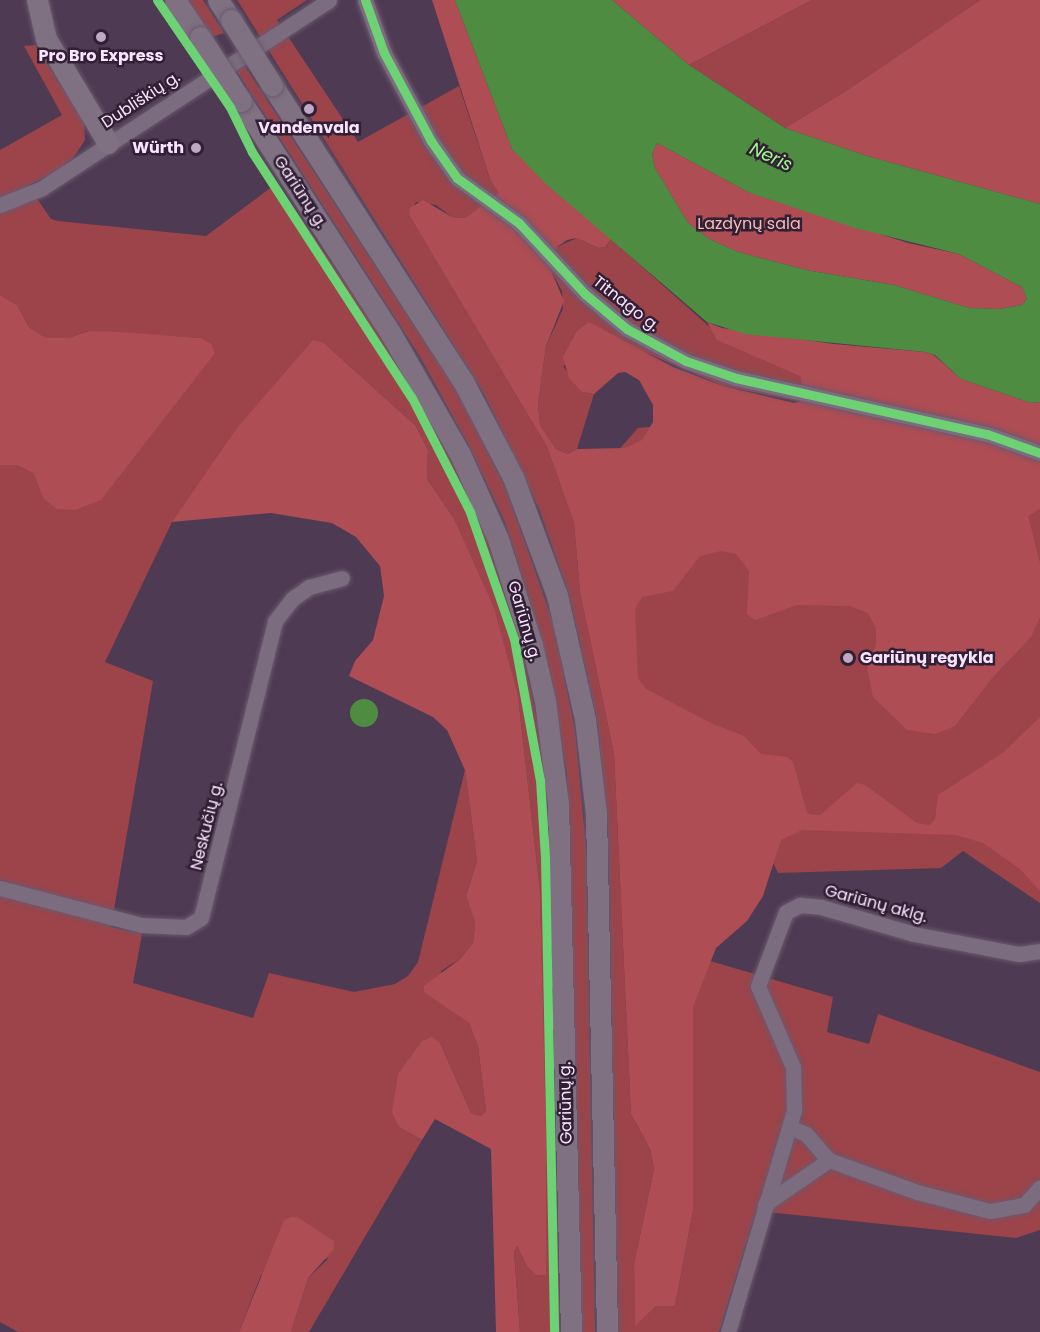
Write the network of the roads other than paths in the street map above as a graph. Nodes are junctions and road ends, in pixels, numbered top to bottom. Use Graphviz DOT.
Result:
graph roads {
  1 [pos="37,0"];
  2 [pos="175,0"];
  3 [pos="218,0"];
  4 [pos="329,0"];
  5 [pos="365,0"];
  6 [pos="108,143"];
  7 [pos="0,205"];
  8 [pos="1040,453"];
  9 [pos="342,578"];
  10 [pos="0,888"];
  11 [pos="1040,951"];
  12 [pos="790,1127"];
  13 [pos="829,1160"];
  14 [pos="1040,1187"];
  15 [pos="765,1204"];
  16 [pos="571,1332"];
  17 [pos="607,1332"];
  18 [pos="728,1332"];
  1 -- 6 [label="highway"];
  2 -- 16 [label="highway, Gariūnų g., bridge"];
  3 -- 17 [label="highway, bridge"];
  4 -- 6 [label="street, Dubliškių g."];
  5 -- 8 [label="street, Titnago g."];
  6 -- 7 [label="street, Dubliškių g."];
  9 -- 10 [label="street, Neskučių g."];
  11 -- 12 [label="street, Gariūnų aklg."];
  12 -- 13 [label="street"];
  12 -- 15 [label="street, Gariūnų aklg."];
  13 -- 14 [label="street"];
  13 -- 15 [label="street"];
  15 -- 18 [label="street, Gariūnų aklg."];
}
